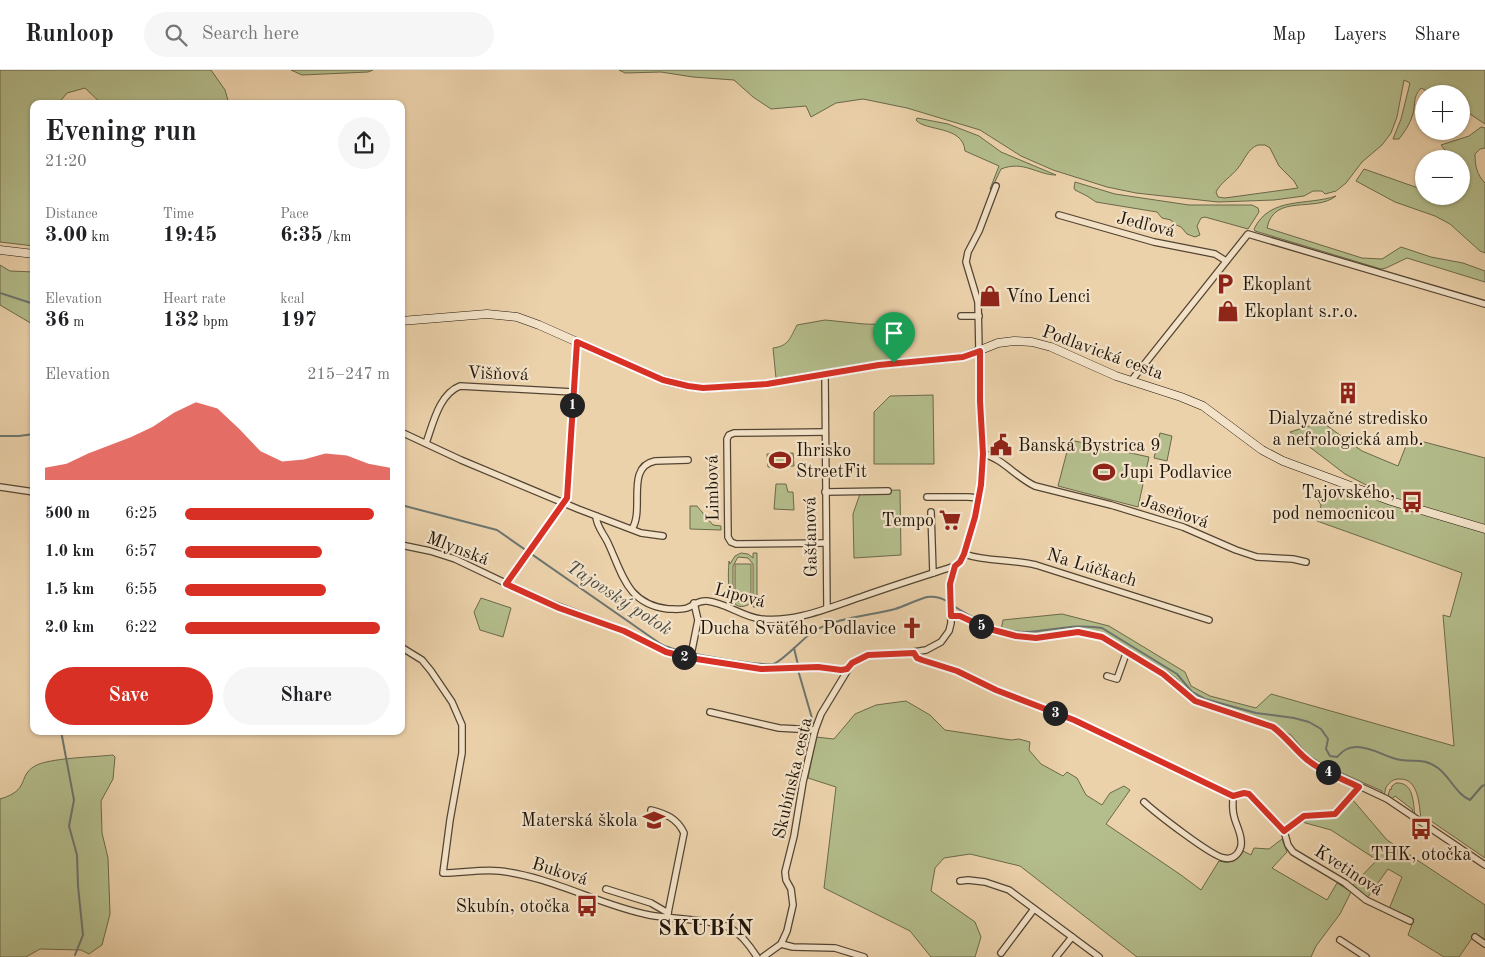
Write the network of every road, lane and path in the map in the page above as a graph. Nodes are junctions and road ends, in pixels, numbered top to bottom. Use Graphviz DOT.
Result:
graph roads {
  1 [pos="996,186"];
  2 [pos="1059,215"];
  3 [pos="0,250"];
  4 [pos="30,254"];
  5 [pos="1226,261"];
  6 [pos="1485,304"];
  7 [pos="961,316"];
  8 [pos="979,316"];
  9 [pos="405,322"];
  10 [pos="577,342"];
  11 [pos="980,351"];
  12 [pos="825,375"];
  13 [pos="1131,381"];
  14 [pos="573,392"];
  15 [pos="825,432"];
  16 [pos="405,434"];
  17 [pos="426,443"];
  18 [pos="983,454"];
  19 [pos="688,460"];
  20 [pos="0,487"];
  21 [pos="888,490"];
  22 [pos="30,491"];
  23 [pos="825,492"];
  24 [pos="926,497"];
  25 [pos="979,498"];
  26 [pos="565,503"];
  27 [pos="931,512"];
  28 [pos="596,516"];
  29 [pos="632,529"];
  30 [pos="1485,529"];
  31 [pos="663,536"];
  32 [pos="825,543"];
  33 [pos="405,546"];
  34 [pos="964,554"];
  35 [pos="1306,562"];
  36 [pos="955,566"];
  37 [pos="933,573"];
  38 [pos="506,584"];
  39 [pos="694,603"];
  40 [pos="827,608"];
  41 [pos="951,616"];
  42 [pos="1209,620"];
  43 [pos="405,649"];
  44 [pos="692,650"];
  45 [pos="1127,651"];
  46 [pos="914,653"];
  47 [pos="847,669"];
  48 [pos="1107,676"];
  49 [pos="710,712"];
  50 [pos="815,730"];
  51 [pos="1359,787"];
  52 [pos="1233,796"];
  53 [pos="1144,802"];
  54 [pos="651,810"];
  55 [pos="1284,831"];
  56 [pos="1485,865"];
  57 [pos="960,881"];
  58 [pos="606,889"];
  59 [pos="1034,909"];
  60 [pos="667,915"];
  61 [pos="1410,921"];
  62 [pos="1072,937"];
  63 [pos="1476,938"];
  64 [pos="1340,940"];
  65 [pos="781,944"];
  66 [pos="1485,944"];
  67 [pos="1001,953"];
  68 [pos="757,957"];
  69 [pos="763,957"];
  70 [pos="864,957"];
  71 [pos="1056,957"];
  72 [pos="1099,957"];
  73 [pos="1366,957"];
  1 -- 8 [label="street"];
  2 -- 5 [label="street, Jedľová"];
  3 -- 4 [label="main road"];
  5 -- 6 [label="street"];
  5 -- 13 [label="street"];
  7 -- 8 [label="street"];
  8 -- 11 [label="street"];
  9 -- 10 [label="main road, Podlavická cesta"];
  10 -- 12 [label="main road, Podlavická cesta"];
  10 -- 14 [label="street"];
  11 -- 12 [label="main road, Podlavická cesta"];
  11 -- 13 [label="main road, Podlavická cesta"];
  11 -- 18 [label="street"];
  12 -- 15 [label="street, Gaštanová"];
  13 -- 30 [label="main road, Podlavická cesta"];
  14 -- 17 [label="street, Višňová"];
  14 -- 26 [label="street"];
  15 -- 23 [label="street, Gaštanová"];
  15 -- 32 [label="street, Limbová"];
  16 -- 17 [label="street"];
  17 -- 26 [label="street"];
  18 -- 25 [label="street"];
  18 -- 35 [label="street, Jaseňová"];
  19 -- 29 [label="street"];
  20 -- 22 [label="street"];
  21 -- 23 [label="street"];
  23 -- 32 [label="street, Gaštanová"];
  24 -- 25 [label="street"];
  25 -- 34 [label="street"];
  26 -- 28 [label="street"];
  26 -- 38 [label="street"];
  27 -- 37 [label="street"];
  28 -- 29 [label="street"];
  28 -- 39 [label="street, Lipová"];
  29 -- 31 [label="street"];
  32 -- 40 [label="street, Gaštanová"];
  33 -- 38 [label="street, Mlynská"];
  34 -- 36 [label="street"];
  34 -- 42 [label="street, Na Lúčkach"];
  36 -- 37 [label="street, Lipová"];
  36 -- 41 [label="street"];
  37 -- 40 [label="street, Lipová"];
  38 -- 47 [label="street, Mlynská"];
  39 -- 40 [label="street, Lipová"];
  39 -- 44 [label="street"];
  41 -- 45 [label="street"];
  41 -- 46 [label="street, Skubínska cesta"];
  43 -- 60 [label="street, Buková"];
  45 -- 48 [label="street"];
  45 -- 51 [label="street"];
  46 -- 47 [label="street, Skubínska cesta"];
  46 -- 52 [label="street"];
  47 -- 50 [label="street, Skubínska cesta"];
  49 -- 50 [label="street"];
  50 -- 65 [label="street, Skubínska cesta"];
  51 -- 55 [label="street, Kvetinová"];
  51 -- 56 [label="street"];
  52 -- 53 [label="street"];
  52 -- 55 [label="street, Kvetinová"];
  54 -- 60 [label="street"];
  55 -- 61 [label="street, Kvetinová"];
  57 -- 59 [label="street"];
  58 -- 60 [label="street, Buková"];
  59 -- 62 [label="street"];
  59 -- 67 [label="street"];
  60 -- 68 [label="street, Buková"];
  62 -- 71 [label="street"];
  62 -- 72 [label="street"];
  63 -- 66 [label="street"];
  64 -- 73 [label="street"];
  65 -- 69 [label="street"];
  65 -- 70 [label="street"];
}
